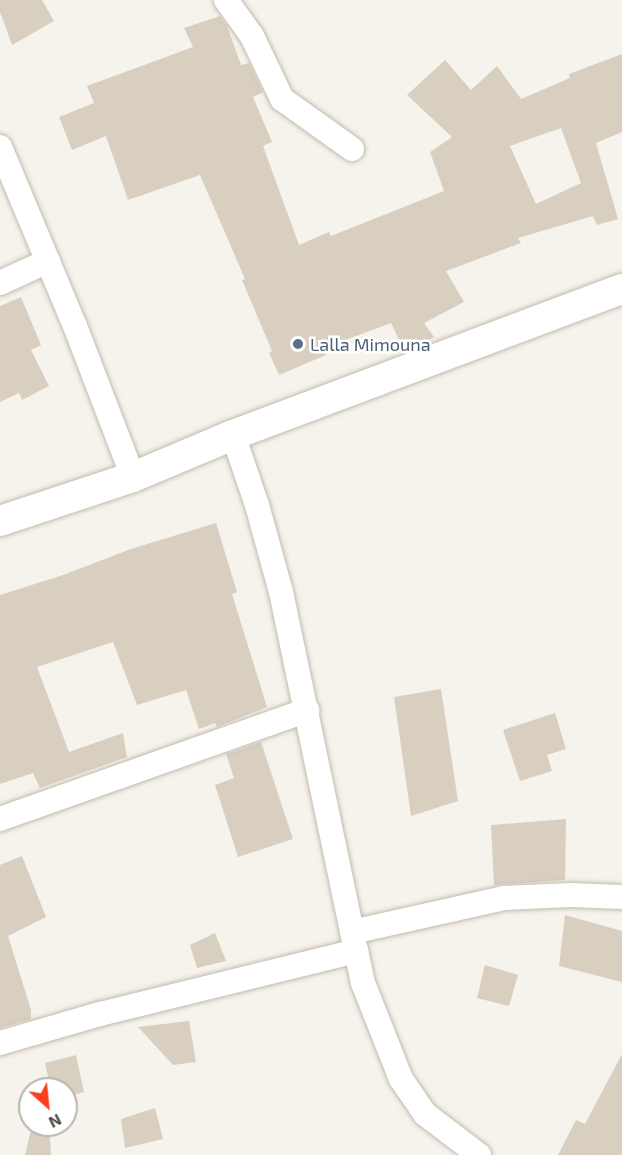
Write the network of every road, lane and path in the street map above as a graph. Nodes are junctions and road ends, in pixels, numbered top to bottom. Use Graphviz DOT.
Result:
graph roads {
  1 [pos="226,0"];
  2 [pos="0,147"];
  3 [pos="352,148"];
  4 [pos="48,261"];
  5 [pos="0,284"];
  6 [pos="622,289"];
  7 [pos="233,435"];
  8 [pos="133,477"];
  9 [pos="0,521"];
  10 [pos="307,710"];
  11 [pos="0,819"];
  12 [pos="622,897"];
  13 [pos="354,941"];
  14 [pos="0,1043"];
  15 [pos="479,1155"];
  1 -- 3 [label="street"];
  2 -- 4 [label="street"];
  4 -- 5 [label="street"];
  4 -- 8 [label="street"];
  6 -- 7 [label="street"];
  7 -- 8 [label="street"];
  7 -- 10 [label="street"];
  8 -- 9 [label="street"];
  10 -- 11 [label="street"];
  10 -- 13 [label="street"];
  12 -- 13 [label="street"];
  13 -- 14 [label="street"];
  13 -- 15 [label="street"];
}
